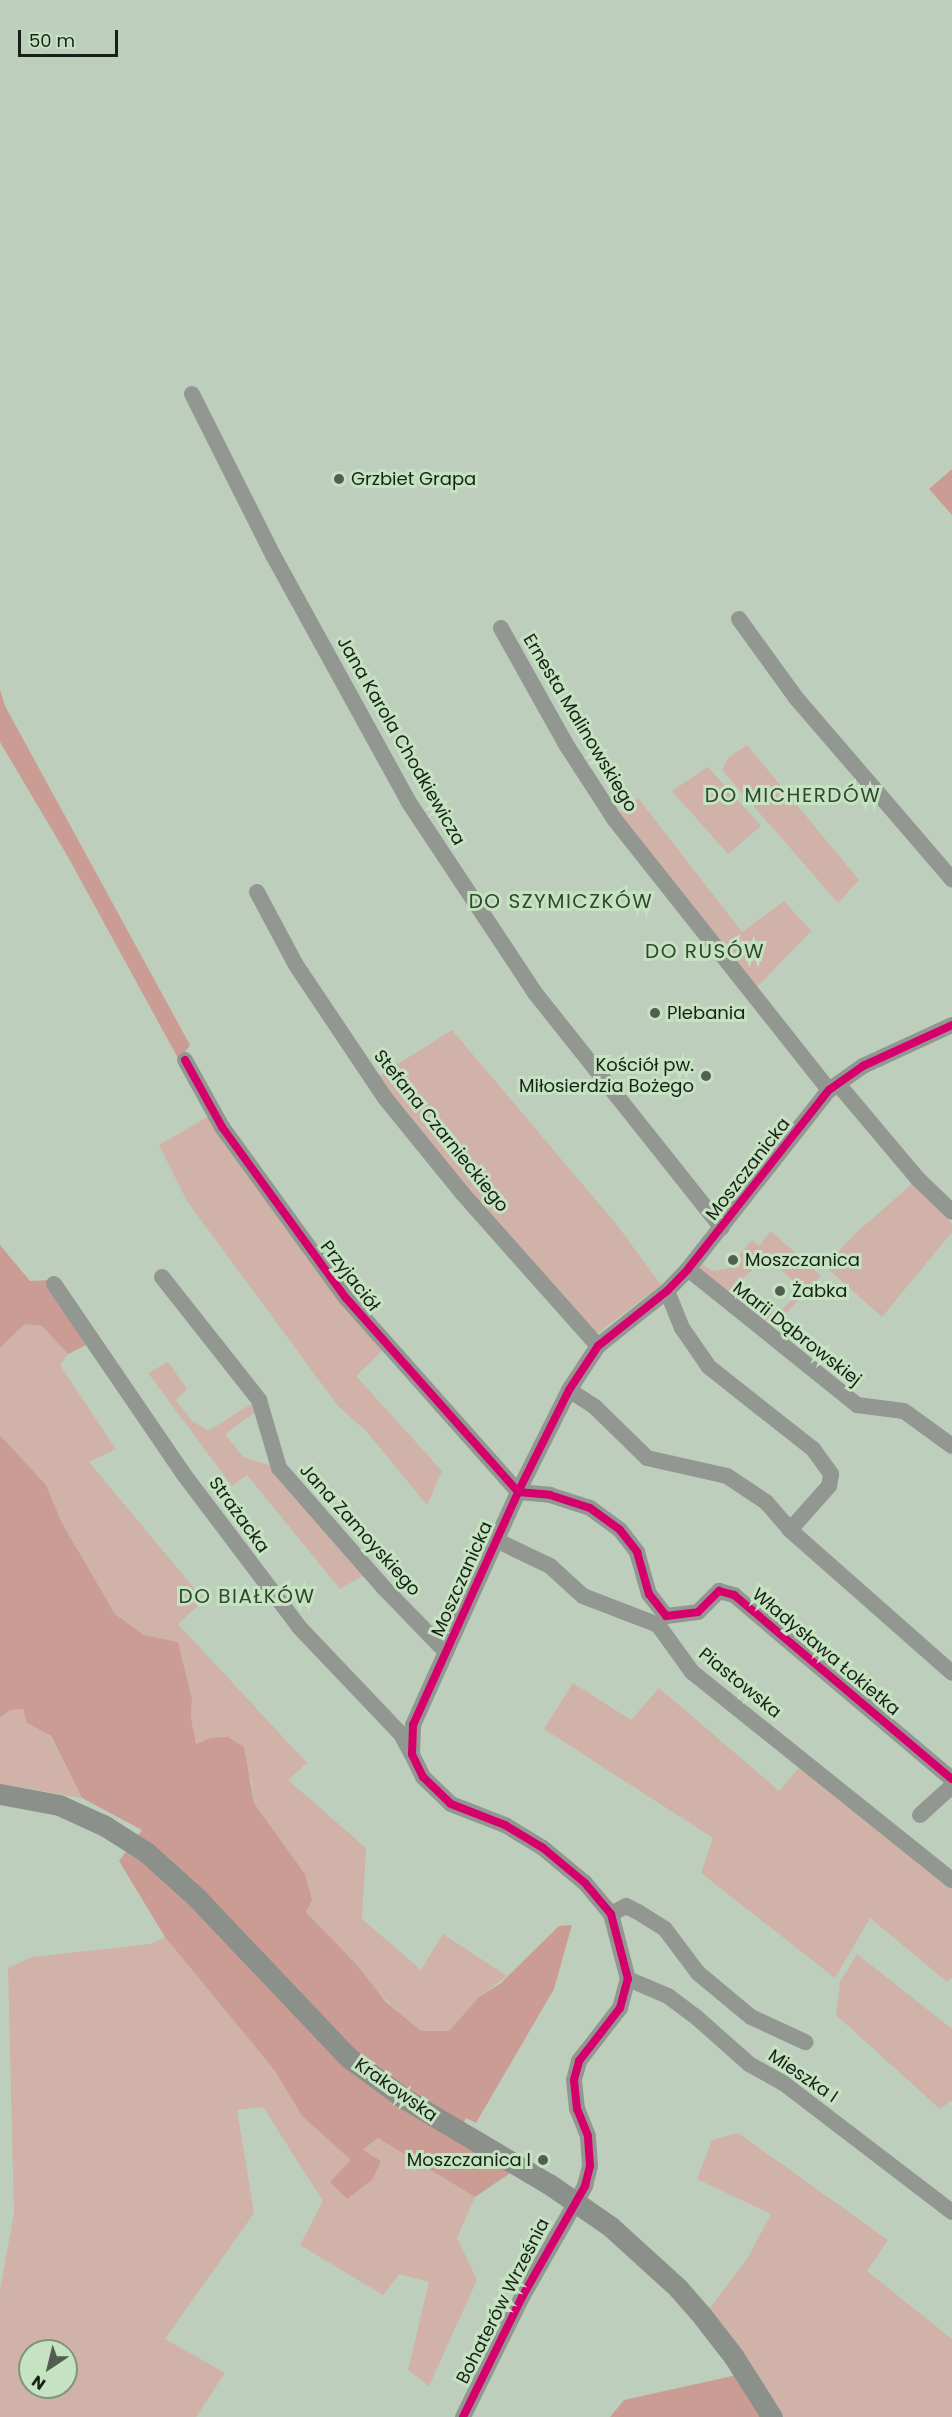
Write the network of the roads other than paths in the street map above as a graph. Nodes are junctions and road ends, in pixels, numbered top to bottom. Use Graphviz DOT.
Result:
graph roads {
  1 [pos="192,394"];
  2 [pos="740,619"];
  3 [pos="501,628"];
  4 [pos="952,879"];
  5 [pos="258,892"];
  6 [pos="952,1025"];
  7 [pos="185,1060"];
  8 [pos="834,1087"];
  9 [pos="952,1212"];
  10 [pos="722,1228"];
  11 [pos="688,1269"];
  12 [pos="162,1277"];
  13 [pos="54,1284"];
  14 [pos="667,1291"];
  15 [pos="598,1346"];
  16 [pos="569,1390"];
  17 [pos="952,1446"];
  18 [pos="518,1492"];
  19 [pos="790,1530"];
  20 [pos="496,1540"];
  21 [pos="662,1621"];
  22 [pos="446,1652"];
  23 [pos="952,1673"];
  24 [pos="412,1754"];
  25 [pos="952,1779"];
  26 [pos="952,1786"];
  27 [pos="0,1794"];
  28 [pos="920,1815"];
  29 [pos="952,1880"];
  30 [pos="611,1914"];
  31 [pos="628,1979"];
  32 [pos="805,2042"];
  33 [pos="576,2202"];
  34 [pos="952,2212"];
  35 [pos="463,2417"];
  36 [pos="772,2417"];
  1 -- 10 [label="street, Jana Karola Chodkiewicza"];
  2 -- 4 [label="street"];
  3 -- 8 [label="street, Ernesta Malinowskiego"];
  5 -- 15 [label="street, Stefana Czarnieckiego"];
  6 -- 8 [label="street, Moszczanicka"];
  7 -- 18 [label="street, Przyjaciół"];
  8 -- 9 [label="street, Ernesta Malinowskiego"];
  8 -- 10 [label="street, Moszczanicka"];
  10 -- 11 [label="street, Moszczanicka"];
  11 -- 14 [label="street, Moszczanicka"];
  11 -- 17 [label="street, Marii Dąbrowskiej"];
  12 -- 22 [label="street, Jana Zamoyskiego"];
  13 -- 24 [label="street, Strażacka"];
  14 -- 15 [label="street, Moszczanicka"];
  14 -- 19 [label="street"];
  15 -- 16 [label="street, Moszczanicka"];
  16 -- 18 [label="street, Moszczanicka"];
  16 -- 19 [label="street"];
  18 -- 20 [label="street, Moszczanicka"];
  18 -- 21 [label="street"];
  19 -- 23 [label="street"];
  20 -- 21 [label="street"];
  20 -- 22 [label="street, Moszczanicka"];
  21 -- 25 [label="street, Władysława Łokietka"];
  21 -- 29 [label="street, Piastowska"];
  22 -- 24 [label="street, Moszczanicka"];
  24 -- 30 [label="street"];
  26 -- 28 [label="street"];
  27 -- 33 [label="main road, Krakowska"];
  30 -- 31 [label="street"];
  30 -- 32 [label="street"];
  31 -- 33 [label="street"];
  31 -- 34 [label="street, Mieszka I"];
  33 -- 35 [label="street, Bohaterów Września"];
  33 -- 36 [label="main road, Krakowska"];
}
